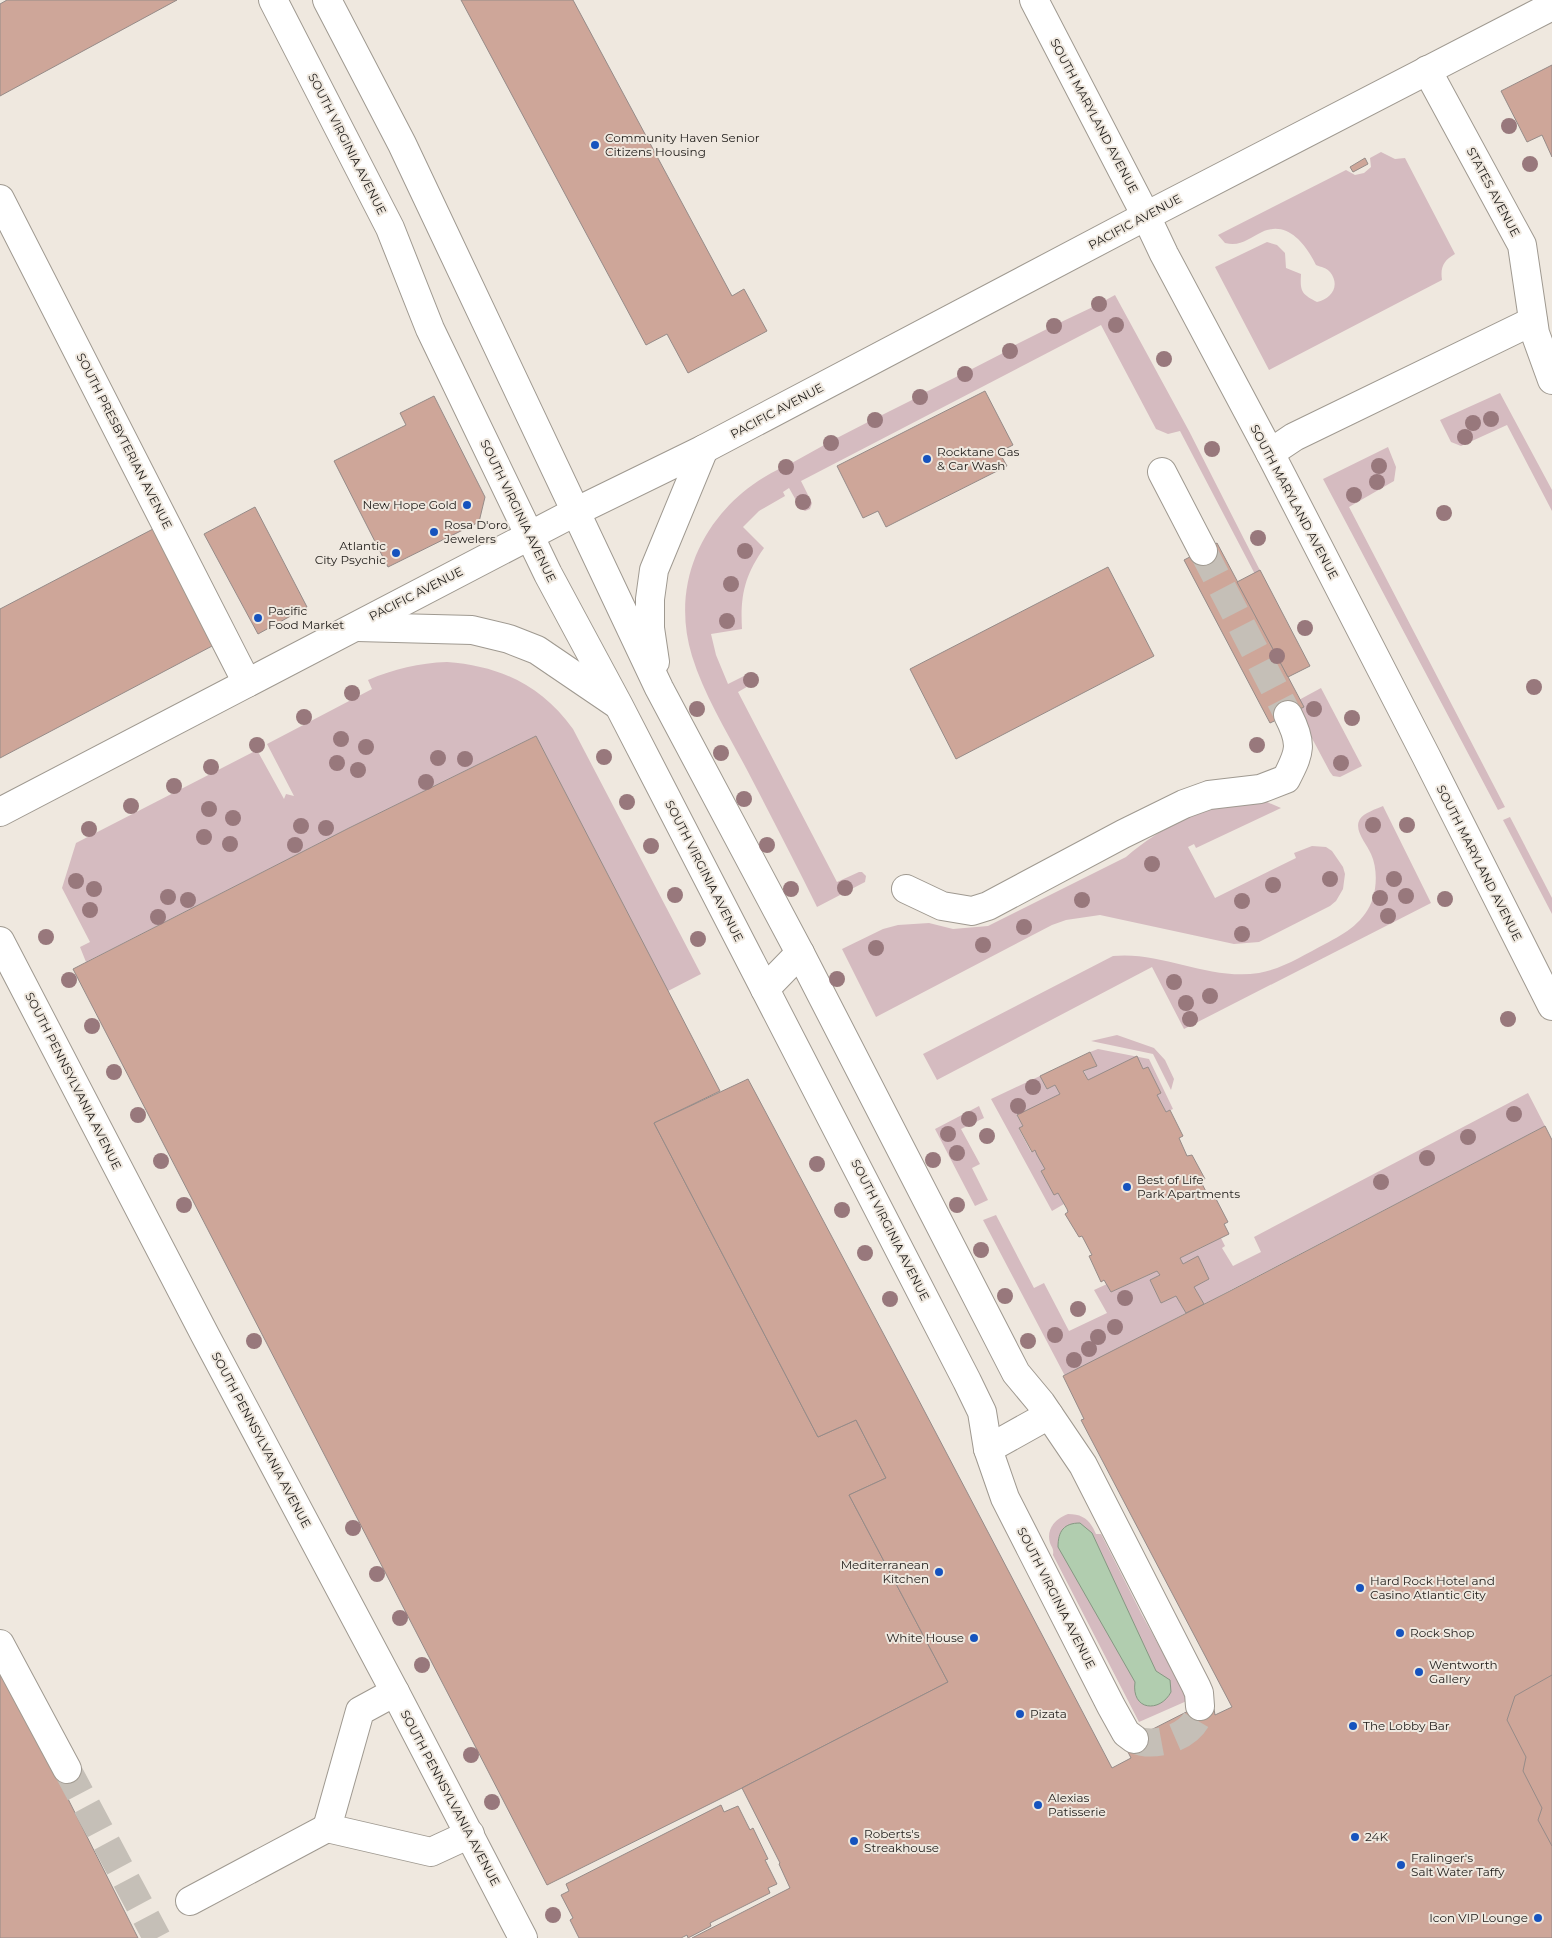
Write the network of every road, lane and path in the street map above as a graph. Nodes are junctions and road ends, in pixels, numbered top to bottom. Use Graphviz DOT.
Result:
graph roads {
  1 [pos="327,0"];
  2 [pos="1034,0"];
  3 [pos="281,3"];
  4 [pos="1552,6"];
  5 [pos="1427,70"];
  6 [pos="0,199"];
  7 [pos="1146,216"];
  8 [pos="1533,321"];
  9 [pos="1552,380"];
  10 [pos="704,449"];
  11 [pos="1270,453"];
  12 [pos="1162,472"];
  13 [pos="575,512"];
  14 [pos="529,536"];
  15 [pos="1203,551"];
  16 [pos="353,627"];
  17 [pos="247,683"];
  18 [pos="659,688"];
  19 [pos="619,706"];
  20 [pos="1288,715"];
  21 [pos="0,812"];
  22 [pos="906,889"];
  23 [pos="0,941"];
  24 [pos="800,953"];
  25 [pos="765,989"];
  26 [pos="1552,1006"];
  27 [pos="1049,1415"];
  28 [pos="988,1448"];
  29 [pos="0,1644"];
  30 [pos="395,1692"];
  31 [pos="1200,1706"];
  32 [pos="1134,1739"];
  33 [pos="66,1770"];
  34 [pos="327,1828"];
  35 [pos="470,1834"];
  36 [pos="190,1901"];
  37 [pos="523,1938"];
  1 -- 13 [label="street"];
  2 -- 7 [label="street, SOUTH MARYLAND AVENUE"];
  3 -- 14 [label="street, SOUTH VIRGINIA AVENUE"];
  4 -- 5 [label="street, PACIFIC AVENUE"];
  5 -- 7 [label="street, PACIFIC AVENUE"];
  5 -- 8 [label="street, STATES AVENUE"];
  6 -- 17 [label="street, SOUTH PRESBYTERIAN AVENUE"];
  7 -- 10 [label="street, PACIFIC AVENUE"];
  7 -- 11 [label="street, SOUTH MARYLAND AVENUE"];
  8 -- 9 [label="street, STATES AVENUE"];
  8 -- 11 [label="street"];
  10 -- 13 [label="street, PACIFIC AVENUE"];
  10 -- 18 [label="street"];
  11 -- 26 [label="street, SOUTH MARYLAND AVENUE"];
  12 -- 15 [label="street"];
  13 -- 14 [label="street, PACIFIC AVENUE"];
  13 -- 18 [label="street"];
  14 -- 16 [label="street, PACIFIC AVENUE"];
  14 -- 19 [label="street, SOUTH VIRGINIA AVENUE"];
  16 -- 17 [label="street, PACIFIC AVENUE"];
  16 -- 19 [label="street"];
  17 -- 21 [label="street, PACIFIC AVENUE"];
  18 -- 24 [label="street"];
  19 -- 25 [label="street, SOUTH VIRGINIA AVENUE"];
  20 -- 22 [label="street"];
  23 -- 30 [label="street, SOUTH PENNSYLVANIA AVENUE"];
  24 -- 25 [label="street"];
  24 -- 27 [label="street"];
  25 -- 28 [label="street, SOUTH VIRGINIA AVENUE"];
  27 -- 28 [label="street"];
  27 -- 31 [label="street"];
  28 -- 32 [label="street, SOUTH VIRGINIA AVENUE"];
  29 -- 33 [label="street"];
  30 -- 34 [label="street"];
  30 -- 35 [label="street, SOUTH PENNSYLVANIA AVENUE"];
  34 -- 35 [label="street"];
  34 -- 36 [label="street"];
  35 -- 37 [label="street, SOUTH PENNSYLVANIA AVENUE"];
}
